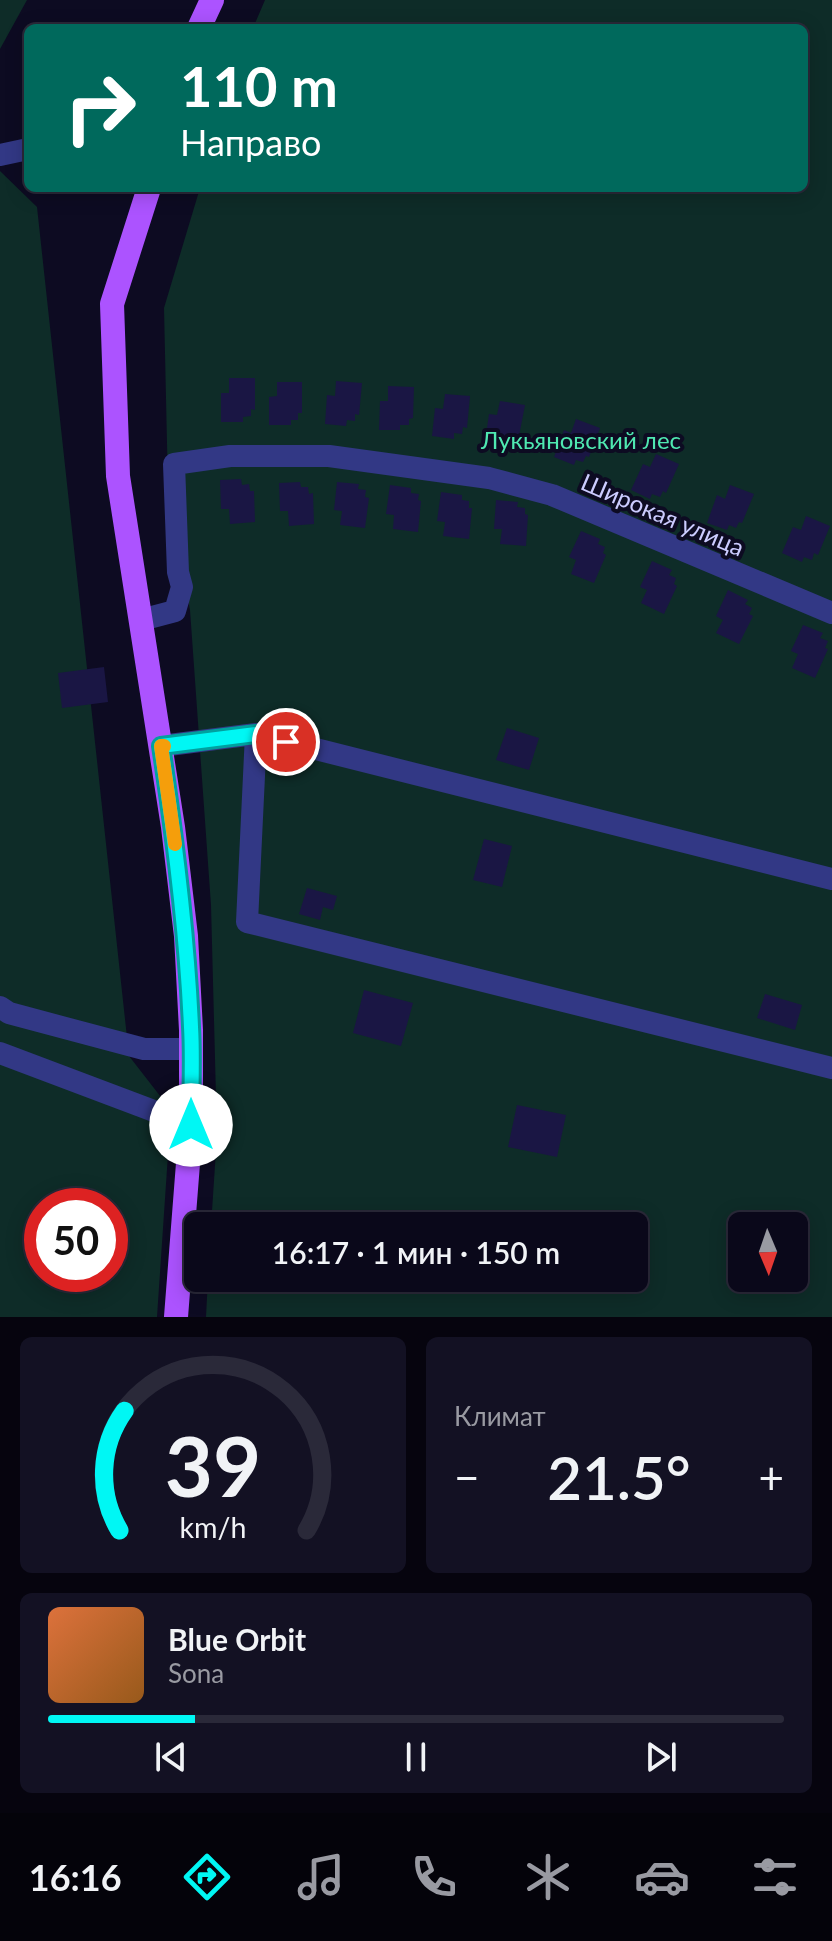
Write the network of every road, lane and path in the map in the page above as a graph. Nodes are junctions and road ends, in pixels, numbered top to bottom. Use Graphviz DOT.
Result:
graph roads {
  1 [pos="212,0"];
  2 [pos="201,24"];
  3 [pos="24,150"];
  4 [pos="0,155"];
  5 [pos="148,192"];
  6 [pos="832,613"];
  7 [pos="141,620"];
  8 [pos="256,734"];
  9 [pos="161,746"];
  10 [pos="832,879"];
  11 [pos="0,1007"];
  12 [pos="191,1049"];
  13 [pos="0,1053"];
  14 [pos="832,1068"];
  15 [pos="191,1125"];
  16 [pos="176,1317"];
  1 -- 2 [label="main road"];
  3 -- 4 [label="street"];
  5 -- 7 [label="main road"];
  6 -- 7 [label="street, Широкая улица"];
  7 -- 9 [label="main road"];
  8 -- 9 [label="street"];
  8 -- 10 [label="street"];
  8 -- 14 [label="street"];
  9 -- 12 [label="main road"];
  11 -- 12 [label="street"];
  12 -- 15 [label="main road"];
  13 -- 15 [label="street"];
  15 -- 16 [label="main road"];
}
